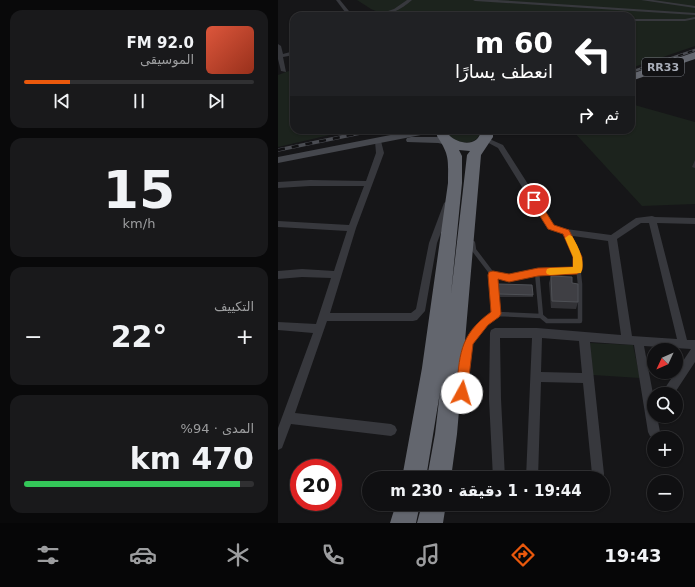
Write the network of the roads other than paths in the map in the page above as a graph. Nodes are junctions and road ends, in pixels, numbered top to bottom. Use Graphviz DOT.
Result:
graph roads {
  1 [pos="338,0"];
  2 [pos="410,0"];
  3 [pos="475,0"];
  4 [pos="643,0"];
  5 [pos="695,6"];
  6 [pos="348,12"];
  7 [pos="389,12"];
  8 [pos="695,14"];
  9 [pos="695,18"];
  10 [pos="635,20"];
  11 [pos="278,46"];
  12 [pos="290,54"];
  13 [pos="695,55"];
  14 [pos="279,57"];
  15 [pos="695,59"];
  16 [pos="284,72"];
  17 [pos="635,78"];
  18 [pos="635,78"];
  19 [pos="412,134"];
  20 [pos="487,135"];
  21 [pos="393,138"];
  22 [pos="447,138"];
  23 [pos="378,141"];
  24 [pos="278,160"];
  25 [pos="455,183"];
  26 [pos="369,184"];
  27 [pos="278,185"];
  28 [pos="469,205"];
  29 [pos="652,219"];
  30 [pos="695,222"];
  31 [pos="278,224"];
  32 [pos="473,224"];
  33 [pos="352,228"];
  34 [pos="566,232"];
  35 [pos="473,238"];
  36 [pos="612,238"];
  37 [pos="577,270"];
  38 [pos="538,272"];
  39 [pos="278,275"];
  40 [pos="337,275"];
  41 [pos="493,275"];
  42 [pos="496,314"];
  43 [pos="541,316"];
  44 [pos="324,317"];
  45 [pos="278,326"];
  46 [pos="319,329"];
  47 [pos="537,333"];
  48 [pos="584,336"];
  49 [pos="632,340"];
  50 [pos="670,343"];
  51 [pos="683,343"];
  52 [pos="683,344"];
  53 [pos="695,345"];
  54 [pos="695,353"];
  55 [pos="536,377"];
  56 [pos="588,378"];
  57 [pos="648,387"];
  58 [pos="672,387"];
  59 [pos="457,409"];
  60 [pos="454,415"];
  61 [pos="287,418"];
  62 [pos="391,430"];
  63 [pos="446,434"];
  64 [pos="278,444"];
  65 [pos="415,471"];
  66 [pos="440,471"];
  67 [pos="499,471"];
  68 [pos="532,471"];
  69 [pos="598,471"];
  70 [pos="406,511"];
  71 [pos="433,511"];
  72 [pos="403,523"];
  73 [pos="430,523"];
  1 -- 6 [label="street"];
  2 -- 7 [label="street"];
  3 -- 8 [label="street"];
  4 -- 5 [label="street"];
  9 -- 10 [label="street"];
  11 -- 14 [label="street"];
  12 -- 14 [label="street"];
  13 -- 17 [label="highway, RR33"];
  14 -- 16 [label="street"];
  15 -- 18 [label="highway, RR33"];
  19 -- 21 [label="main road"];
  20 -- 22 [label="highway"];
  20 -- 28 [label="highway"];
  20 -- 34 [label="street"];
  21 -- 22 [label="main road"];
  21 -- 23 [label="main road"];
  22 -- 25 [label="highway"];
  23 -- 24 [label="main road"];
  23 -- 26 [label="street"];
  25 -- 44 [label="street"];
  25 -- 65 [label="highway"];
  26 -- 27 [label="street"];
  26 -- 33 [label="street"];
  28 -- 32 [label="lane"];
  28 -- 63 [label="highway"];
  29 -- 30 [label="street"];
  29 -- 36 [label="street"];
  29 -- 51 [label="street"];
  31 -- 33 [label="street"];
  33 -- 40 [label="street"];
  34 -- 36 [label="street"];
  34 -- 37 [label="lane"];
  35 -- 41 [label="lane"];
  36 -- 49 [label="street"];
  37 -- 38 [label="lane"];
  37 -- 43 [label="lane"];
  38 -- 41 [label="lane"];
  38 -- 43 [label="lane"];
  39 -- 40 [label="street"];
  40 -- 44 [label="street"];
  41 -- 42 [label="lane"];
  42 -- 43 [label="lane"];
  42 -- 59 [label="lane"];
  44 -- 46 [label="street"];
  45 -- 46 [label="street"];
  46 -- 61 [label="street"];
  47 -- 48 [label="street"];
  47 -- 55 [label="street"];
  47 -- 67 [label="street"];
  48 -- 49 [label="street"];
  48 -- 56 [label="street"];
  49 -- 50 [label="street"];
  49 -- 57 [label="street"];
  52 -- 53 [label="street"];
  54 -- 58 [label="street"];
  55 -- 56 [label="street"];
  55 -- 68 [label="street"];
  56 -- 69 [label="street"];
  60 -- 63 [label="lane"];
  61 -- 62 [label="street"];
  61 -- 64 [label="street"];
  63 -- 66 [label="highway"];
  70 -- 72 [label="highway"];
  71 -- 73 [label="highway"];
}
